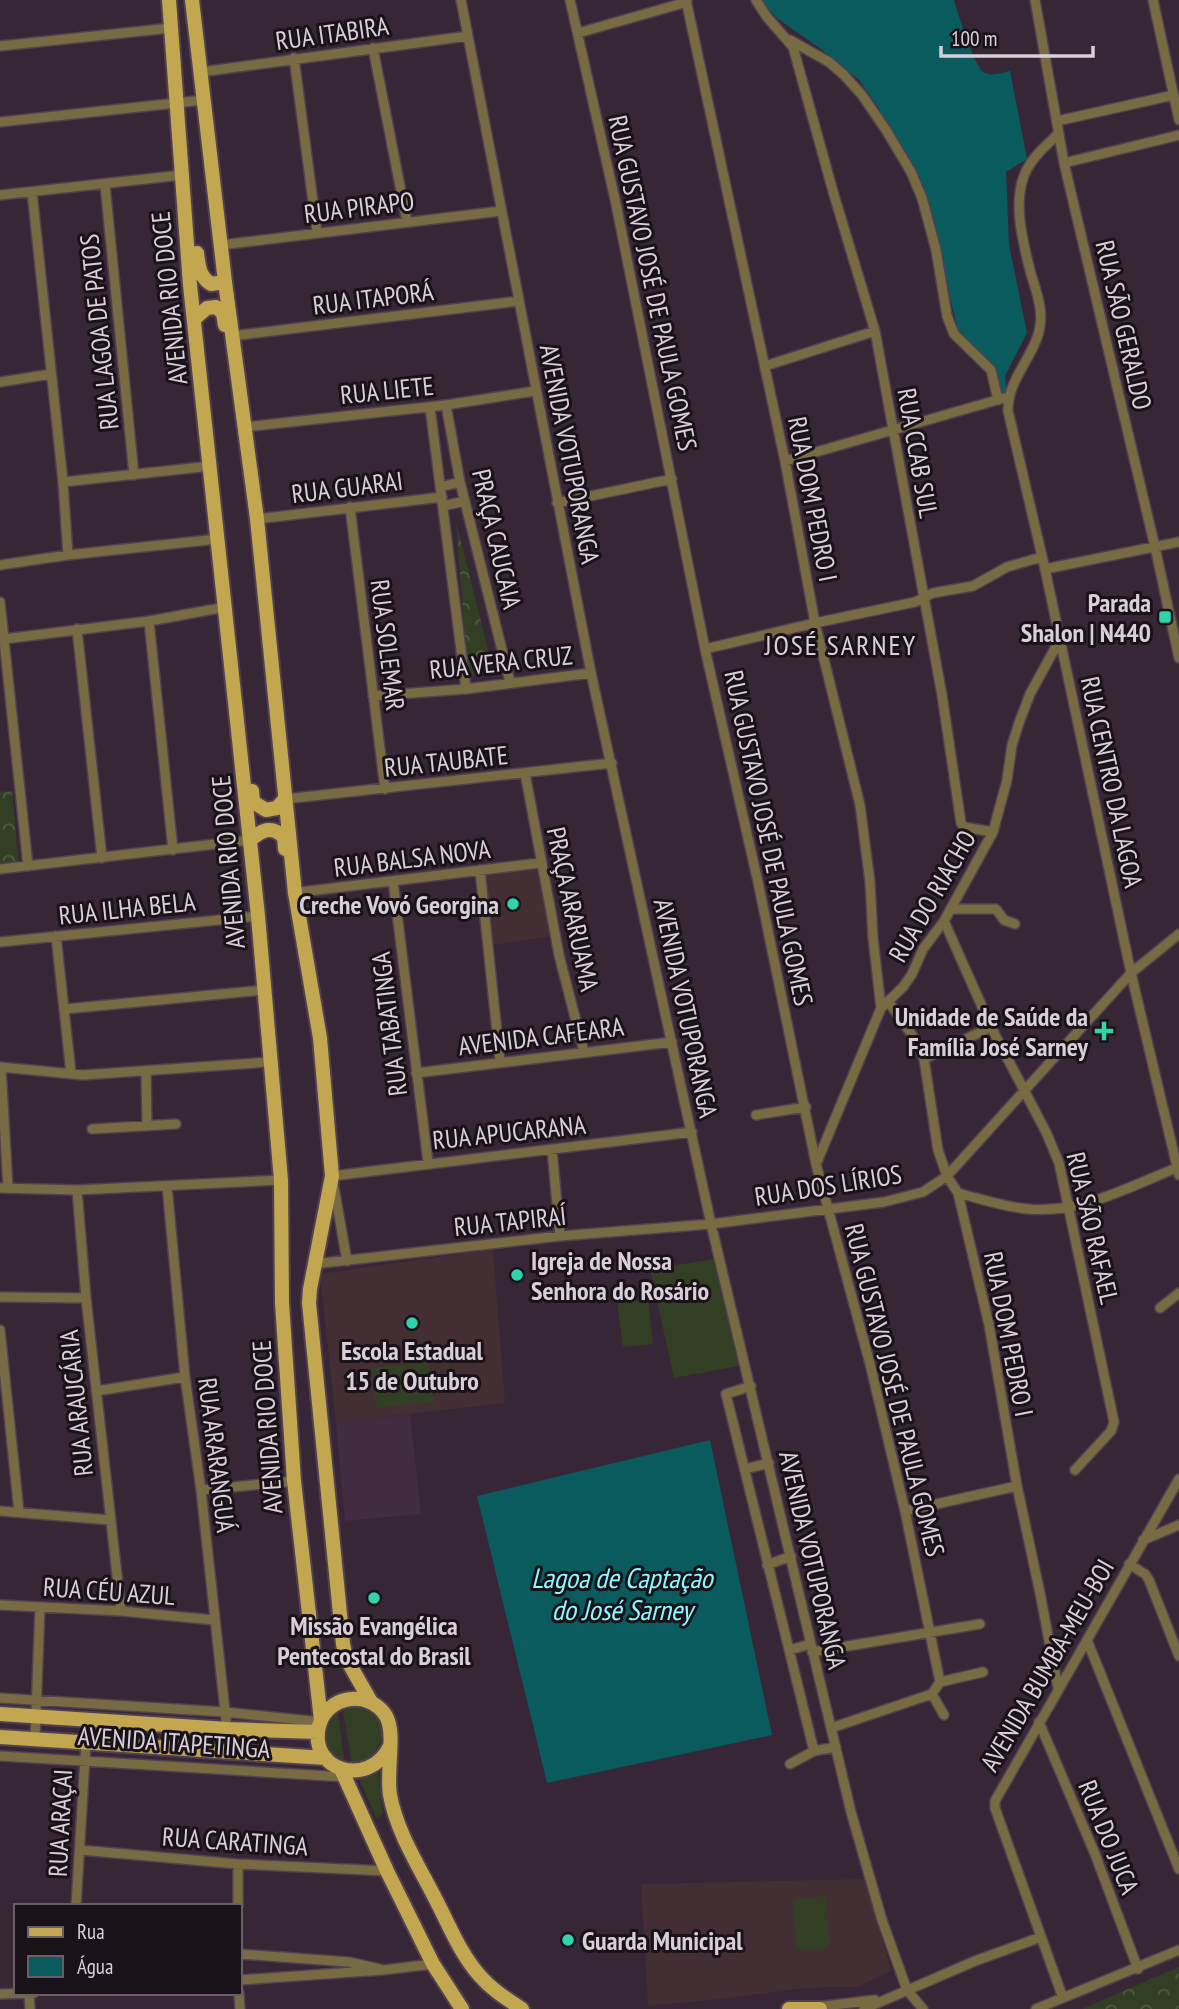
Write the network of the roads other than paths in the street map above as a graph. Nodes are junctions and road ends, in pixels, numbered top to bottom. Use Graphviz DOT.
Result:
graph roads {
  1 [pos="169,0"];
  2 [pos="192,0"];
  3 [pos="461,0"];
  4 [pos="570,0"];
  5 [pos="756,0"];
  6 [pos="1035,0"];
  7 [pos="1153,0"];
  8 [pos="687,1"];
  9 [pos="171,28"];
  10 [pos="578,33"];
  11 [pos="468,36"];
  12 [pos="789,39"];
  13 [pos="0,46"];
  14 [pos="373,48"];
  15 [pos="295,58"];
  16 [pos="201,72"];
  17 [pos="1176,99"];
  18 [pos="204,100"];
  19 [pos="176,104"];
  20 [pos="1179,120"];
  21 [pos="1057,121"];
  22 [pos="0,122"];
  23 [pos="1059,133"];
  24 [pos="1179,135"];
  25 [pos="1064,163"];
  26 [pos="182,175"];
  27 [pos="104,184"];
  28 [pos="32,192"];
  29 [pos="183,192"];
  30 [pos="0,195"];
  31 [pos="501,211"];
  32 [pos="407,222"];
  33 [pos="317,232"];
  34 [pos="221,244"];
  35 [pos="225,282"];
  36 [pos="519,301"];
  37 [pos="194,318"];
  38 [pos="874,331"];
  39 [pos="232,336"];
  40 [pos="765,366"];
  41 [pos="51,374"];
  42 [pos="0,382"];
  43 [pos="535,391"];
  44 [pos="1009,397"];
  45 [pos="998,400"];
  46 [pos="446,405"];
  47 [pos="430,407"];
  48 [pos="243,421"];
  49 [pos="891,431"];
  50 [pos="785,461"];
  51 [pos="211,466"];
  52 [pos="134,475"];
  53 [pos="672,479"];
  54 [pos="63,482"];
  55 [pos="460,482"];
  56 [pos="442,497"];
  57 [pos="466,501"];
  58 [pos="557,503"];
  59 [pos="350,507"];
  60 [pos="257,519"];
  61 [pos="218,539"];
  62 [pos="1179,542"];
  63 [pos="1155,547"];
  64 [pos="68,555"];
  65 [pos="1042,557"];
  66 [pos="0,565"];
  67 [pos="1045,569"];
  68 [pos="923,597"];
  69 [pos="0,602"];
  70 [pos="226,607"];
  71 [pos="149,621"];
  72 [pos="815,623"];
  73 [pos="77,629"];
  74 [pos="4,639"];
  75 [pos="1060,639"];
  76 [pos="705,649"];
  77 [pos="1179,658"];
  78 [pos="591,673"];
  79 [pos="510,682"];
  80 [pos="466,689"];
  81 [pos="373,696"];
  82 [pos="237,708"];
  83 [pos="612,763"];
  84 [pos="525,773"];
  85 [pos="385,789"];
  86 [pos="285,799"];
  87 [pos="993,832"];
  88 [pos="250,840"];
  89 [pos="173,850"];
  90 [pos="102,858"];
  91 [pos="540,863"];
  92 [pos="28,866"];
  93 [pos="0,869"];
  94 [pos="480,870"];
  95 [pos="393,881"];
  96 [pos="292,893"];
  97 [pos="951,909"];
  98 [pos="258,916"];
  99 [pos="944,921"];
  100 [pos="1015,923"];
  101 [pos="1179,934"];
  102 [pos="55,936"];
  103 [pos="0,943"];
  104 [pos="1131,973"];
  105 [pos="264,990"];
  106 [pos="884,1004"];
  107 [pos="65,1009"];
  108 [pos="991,1027"];
  109 [pos="672,1042"];
  110 [pos="584,1052"];
  111 [pos="924,1059"];
  112 [pos="500,1061"];
  113 [pos="269,1062"];
  114 [pos="1,1067"];
  115 [pos="146,1072"];
  116 [pos="71,1073"];
  117 [pos="416,1073"];
  118 [pos="1025,1092"];
  119 [pos="806,1107"];
  120 [pos="755,1115"];
  121 [pos="1179,1119"];
  122 [pos="1167,1123"];
  123 [pos="176,1124"];
  124 [pos="147,1126"];
  125 [pos="92,1129"];
  126 [pos="692,1132"];
  127 [pos="552,1150"];
  128 [pos="428,1162"];
  129 [pos="816,1164"];
  130 [pos="1178,1170"];
  131 [pos="332,1176"];
  132 [pos="947,1176"];
  133 [pos="281,1180"];
  134 [pos="167,1186"];
  135 [pos="4,1188"];
  136 [pos="77,1190"];
  137 [pos="958,1194"];
  138 [pos="1069,1206"];
  139 [pos="828,1208"];
  140 [pos="711,1224"];
  141 [pos="560,1236"];
  142 [pos="347,1261"];
  143 [pos="314,1264"];
  144 [pos="1179,1293"];
  145 [pos="0,1297"];
  146 [pos="86,1298"];
  147 [pos="1160,1308"];
  148 [pos="0,1331"];
  149 [pos="186,1377"];
  150 [pos="751,1386"];
  151 [pos="96,1391"];
  152 [pos="769,1463"];
  153 [pos="745,1469"];
  154 [pos="1075,1470"];
  155 [pos="1179,1479"];
  156 [pos="294,1480"];
  157 [pos="1017,1486"];
  158 [pos="201,1490"];
  159 [pos="0,1511"];
  160 [pos="905,1511"];
  161 [pos="19,1512"];
  162 [pos="110,1520"];
  163 [pos="1179,1525"];
  164 [pos="1143,1540"];
  165 [pos="791,1556"];
  166 [pos="1129,1564"];
  167 [pos="767,1565"];
  168 [pos="0,1605"];
  169 [pos="40,1607"];
  170 [pos="121,1611"];
  171 [pos="214,1620"];
  172 [pos="980,1624"];
  173 [pos="931,1634"];
  174 [pos="1087,1640"];
  175 [pos="811,1648"];
  176 [pos="789,1650"];
  177 [pos="1179,1656"];
  178 [pos="983,1672"];
  179 [pos="940,1682"];
  180 [pos="1058,1688"];
  181 [pos="932,1694"];
  182 [pos="0,1698"];
  183 [pos="35,1700"];
  184 [pos="370,1702"];
  185 [pos="225,1712"];
  186 [pos="0,1714"];
  187 [pos="944,1715"];
  188 [pos="34,1717"];
  189 [pos="1039,1722"];
  190 [pos="320,1725"];
  191 [pos="831,1728"];
  192 [pos="227,1729"];
  193 [pos="0,1737"];
  194 [pos="35,1738"];
  195 [pos="86,1742"];
  196 [pos="390,1746"];
  197 [pos="836,1747"];
  198 [pos="814,1751"];
  199 [pos="0,1756"];
  200 [pos="326,1758"];
  201 [pos="85,1761"];
  202 [pos="790,1764"];
  203 [pos="343,1773"];
  204 [pos="80,1850"];
  205 [pos="238,1864"];
  206 [pos="1179,1869"];
  207 [pos="387,1871"];
  208 [pos="76,1904"];
  209 [pos="237,1904"];
  210 [pos="1041,1937"];
  211 [pos="1179,1950"];
  212 [pos="242,1954"];
  213 [pos="433,1964"];
  214 [pos="1138,1969"];
  215 [pos="383,1970"];
  216 [pos="242,1980"];
  217 [pos="907,1990"];
  218 [pos="884,1998"];
  219 [pos="1063,1998"];
  220 [pos="460,2008"];
  221 [pos="817,2008"];
  222 [pos="522,2009"];
  223 [pos="789,2009"];
  224 [pos="864,2009"];
  225 [pos="923,2009"];
  226 [pos="1036,2009"];
  1 -- 9 [label="main road, AVENIDA RIO DOCE"];
  2 -- 16 [label="main road, AVENIDA RIO DOCE"];
  3 -- 11 [label="street, AVENIDA VOTUPORANGA"];
  4 -- 10 [label="street, RUA GUSTAVO JOSÉ DE PAULA GOMES"];
  5 -- 12 [label="street"];
  6 -- 21 [label="street, RUA SÃO GERALDO"];
  7 -- 17 [label="street"];
  8 -- 10 [label="street"];
  8 -- 40 [label="street, RUA DOM PEDRO I"];
  9 -- 13 [label="street"];
  9 -- 19 [label="main road, AVENIDA RIO DOCE"];
  10 -- 53 [label="street, RUA GUSTAVO JOSÉ DE PAULA GOMES"];
  11 -- 14 [label="street, RUA ITABIRA"];
  11 -- 31 [label="street, AVENIDA VOTUPORANGA"];
  12 -- 38 [label="street, RUA CCAB SUL"];
  12 -- 45 [label="street"];
  14 -- 15 [label="street, RUA ITABIRA"];
  14 -- 32 [label="street"];
  15 -- 16 [label="street, RUA ITABIRA"];
  15 -- 33 [label="street"];
  16 -- 18 [label="main road, AVENIDA RIO DOCE"];
  17 -- 20 [label="street"];
  17 -- 21 [label="street"];
  18 -- 19 [label="street"];
  18 -- 34 [label="main road, AVENIDA RIO DOCE"];
  19 -- 22 [label="street"];
  19 -- 26 [label="main road, AVENIDA RIO DOCE"];
  21 -- 23 [label="street, RUA SÃO GERALDO"];
  23 -- 25 [label="street, RUA SÃO GERALDO"];
  23 -- 44 [label="street"];
  24 -- 25 [label="street"];
  25 -- 63 [label="street, RUA SÃO GERALDO"];
  26 -- 27 [label="street"];
  26 -- 29 [label="main road, AVENIDA RIO DOCE"];
  27 -- 28 [label="street"];
  27 -- 52 [label="street, RUA LAGOA DE PATOS"];
  28 -- 30 [label="street"];
  28 -- 41 [label="street"];
  29 -- 35 [label="main road"];
  29 -- 37 [label="main road, AVENIDA RIO DOCE"];
  31 -- 32 [label="street, RUA PIRAPO"];
  31 -- 36 [label="street, AVENIDA VOTUPORANGA"];
  32 -- 33 [label="street, RUA PIRAPO"];
  33 -- 34 [label="street, RUA PIRAPO"];
  34 -- 35 [label="main road, AVENIDA RIO DOCE"];
  35 -- 39 [label="main road, AVENIDA RIO DOCE"];
  36 -- 39 [label="street, RUA ITAPORÁ"];
  36 -- 43 [label="street, AVENIDA VOTUPORANGA"];
  37 -- 48 [label="main road"];
  37 -- 51 [label="main road, AVENIDA RIO DOCE"];
  38 -- 40 [label="street"];
  38 -- 49 [label="street, RUA CCAB SUL"];
  39 -- 48 [label="main road, AVENIDA RIO DOCE"];
  40 -- 50 [label="street, RUA DOM PEDRO I"];
  41 -- 42 [label="street"];
  41 -- 54 [label="street"];
  43 -- 46 [label="street, RUA LIETE"];
  43 -- 58 [label="street, AVENIDA VOTUPORANGA"];
  44 -- 45 [label="street"];
  44 -- 65 [label="street, RUA CENTRO DA LAGOA"];
  45 -- 49 [label="street"];
  46 -- 47 [label="street, RUA LIETE"];
  46 -- 55 [label="street, PRAÇA CAUCAIA"];
  47 -- 48 [label="street, RUA LIETE"];
  47 -- 56 [label="street, PRAÇA CAUCAIA"];
  48 -- 60 [label="main road, AVENIDA RIO DOCE"];
  49 -- 50 [label="street"];
  49 -- 68 [label="street, RUA CCAB SUL"];
  50 -- 72 [label="street, RUA DOM PEDRO I"];
  51 -- 52 [label="street"];
  51 -- 61 [label="main road, AVENIDA RIO DOCE"];
  52 -- 54 [label="street"];
  53 -- 58 [label="street"];
  53 -- 76 [label="street, RUA GUSTAVO JOSÉ DE PAULA GOMES"];
  54 -- 64 [label="street"];
  55 -- 56 [label="street"];
  55 -- 57 [label="street, PRAÇA CAUCAIA"];
  56 -- 57 [label="street"];
  56 -- 59 [label="street, RUA GUARAI"];
  56 -- 80 [label="street, PRAÇA CAUCAIA"];
  57 -- 79 [label="street, PRAÇA CAUCAIA"];
  58 -- 78 [label="street, AVENIDA VOTUPORANGA"];
  59 -- 60 [label="street, RUA GUARAI"];
  59 -- 81 [label="street, RUA SOLEMAR"];
  60 -- 86 [label="main road, AVENIDA RIO DOCE"];
  61 -- 64 [label="street"];
  61 -- 70 [label="main road, AVENIDA RIO DOCE"];
  62 -- 63 [label="street"];
  63 -- 67 [label="street"];
  63 -- 77 [label="street, RUA SÃO GERALDO"];
  64 -- 66 [label="street"];
  65 -- 67 [label="street, RUA CENTRO DA LAGOA"];
  65 -- 68 [label="street"];
  67 -- 75 [label="street, RUA CENTRO DA LAGOA"];
  68 -- 72 [label="street"];
  68 -- 87 [label="street, RUA CCAB SUL"];
  69 -- 74 [label="street"];
  70 -- 71 [label="street"];
  70 -- 82 [label="main road, AVENIDA RIO DOCE"];
  71 -- 73 [label="street"];
  71 -- 89 [label="street"];
  72 -- 76 [label="street"];
  72 -- 106 [label="street, RUA DOM PEDRO I"];
  73 -- 74 [label="street"];
  73 -- 90 [label="street"];
  74 -- 92 [label="street"];
  75 -- 87 [label="street, RUA DO RIACHO"];
  75 -- 104 [label="street, RUA CENTRO DA LAGOA"];
  76 -- 119 [label="street, RUA GUSTAVO JOSÉ DE PAULA GOMES"];
  78 -- 79 [label="street, RUA VERA CRUZ"];
  78 -- 83 [label="street, AVENIDA VOTUPORANGA"];
  79 -- 80 [label="street, RUA VERA CRUZ"];
  80 -- 81 [label="street, RUA VERA CRUZ"];
  81 -- 85 [label="street, RUA SOLEMAR"];
  82 -- 86 [label="main road"];
  82 -- 88 [label="main road, AVENIDA RIO DOCE"];
  83 -- 84 [label="street, RUA TAUBATE"];
  83 -- 109 [label="street, AVENIDA VOTUPORANGA"];
  84 -- 85 [label="street, RUA TAUBATE"];
  84 -- 91 [label="street, PRAÇA ARARUAMA"];
  85 -- 86 [label="street, RUA TAUBATE"];
  86 -- 96 [label="main road, AVENIDA RIO DOCE"];
  87 -- 97 [label="street, RUA DO RIACHO"];
  88 -- 89 [label="street"];
  88 -- 96 [label="main road"];
  88 -- 98 [label="main road, AVENIDA RIO DOCE"];
  89 -- 90 [label="street"];
  90 -- 92 [label="street"];
  91 -- 94 [label="street, RUA BALSA NOVA"];
  91 -- 110 [label="street, PRAÇA ARARUAMA"];
  92 -- 93 [label="street"];
  94 -- 95 [label="street, RUA BALSA NOVA"];
  94 -- 112 [label="street"];
  95 -- 96 [label="street, RUA BALSA NOVA"];
  95 -- 117 [label="street, RUA TABATINGA"];
  96 -- 131 [label="main road, AVENIDA RIO DOCE"];
  97 -- 99 [label="street, RUA DO RIACHO"];
  97 -- 100 [label="street"];
  98 -- 102 [label="street, RUA ILHA BELA"];
  98 -- 105 [label="main road, AVENIDA RIO DOCE"];
  99 -- 106 [label="street, RUA DO RIACHO"];
  99 -- 108 [label="street, RUA SÃO RAFAEL"];
  101 -- 104 [label="street, RUA DOS LÍRIOS"];
  102 -- 103 [label="street, RUA ILHA BELA"];
  102 -- 107 [label="street"];
  104 -- 118 [label="street, RUA DOS LÍRIOS"];
  104 -- 122 [label="street, RUA CENTRO DA LAGOA"];
  105 -- 107 [label="street"];
  105 -- 113 [label="main road, AVENIDA RIO DOCE"];
  106 -- 111 [label="street, RUA DOM PEDRO I"];
  106 -- 129 [label="street, RUA DO RIACHO"];
  107 -- 116 [label="street"];
  108 -- 111 [label="street"];
  108 -- 118 [label="street, RUA SÃO RAFAEL"];
  109 -- 110 [label="street, AVENIDA CAFEARA"];
  109 -- 126 [label="street, AVENIDA VOTUPORANGA"];
  110 -- 112 [label="street, AVENIDA CAFEARA"];
  111 -- 132 [label="street, RUA DOM PEDRO I"];
  112 -- 117 [label="street, AVENIDA CAFEARA"];
  113 -- 115 [label="street"];
  113 -- 133 [label="main road, AVENIDA RIO DOCE"];
  114 -- 116 [label="street"];
  114 -- 135 [label="street"];
  115 -- 116 [label="street"];
  115 -- 124 [label="street"];
  117 -- 128 [label="street, RUA TABATINGA"];
  118 -- 132 [label="street, RUA DOS LÍRIOS"];
  118 -- 138 [label="street, RUA SÃO RAFAEL"];
  119 -- 120 [label="street"];
  119 -- 129 [label="street, RUA GUSTAVO JOSÉ DE PAULA GOMES"];
  121 -- 122 [label="street"];
  122 -- 130 [label="street, RUA CENTRO DA LAGOA"];
  123 -- 124 [label="street"];
  124 -- 125 [label="street"];
  126 -- 127 [label="street, RUA APUCARANA"];
  126 -- 140 [label="street, AVENIDA VOTUPORANGA"];
  127 -- 128 [label="street, RUA APUCARANA"];
  127 -- 141 [label="street"];
  128 -- 131 [label="street, RUA APUCARANA"];
  129 -- 139 [label="street, RUA GUSTAVO JOSÉ DE PAULA GOMES"];
  130 -- 138 [label="street"];
  131 -- 142 [label="street, AVENIDA RIO DOCE"];
  131 -- 143 [label="main road, AVENIDA RIO DOCE"];
  132 -- 137 [label="street, RUA DOM PEDRO I"];
  132 -- 139 [label="street, RUA DOS LÍRIOS"];
  133 -- 134 [label="street"];
  133 -- 156 [label="main road, AVENIDA RIO DOCE"];
  134 -- 136 [label="street"];
  134 -- 149 [label="street, RUA ARARANGUÁ"];
  135 -- 136 [label="street"];
  136 -- 146 [label="street, RUA ARAUCÁRIA"];
  137 -- 138 [label="street"];
  137 -- 157 [label="street, RUA DOM PEDRO I"];
  138 -- 154 [label="street, RUA SÃO RAFAEL"];
  139 -- 140 [label="street, RUA DOS LÍRIOS"];
  139 -- 160 [label="street, RUA GUSTAVO JOSÉ DE PAULA GOMES"];
  140 -- 141 [label="street, RUA TAPIRAÍ"];
  140 -- 150 [label="street, AVENIDA VOTUPORANGA"];
  141 -- 142 [label="street, RUA TAPIRAÍ"];
  142 -- 143 [label="street, RUA TAPIRAÍ"];
  143 -- 184 [label="main road, AVENIDA RIO DOCE"];
  144 -- 147 [label="street"];
  145 -- 146 [label="street"];
  146 -- 151 [label="street, RUA ARAUCÁRIA"];
  148 -- 161 [label="street"];
  149 -- 151 [label="street"];
  149 -- 158 [label="street, RUA ARARANGUÁ"];
  150 -- 152 [label="street, AVENIDA VOTUPORANGA"];
  150 -- 153 [label="street, AVENIDA VOTUPORANGA"];
  151 -- 162 [label="street, RUA ARAUCÁRIA"];
  152 -- 153 [label="street"];
  152 -- 165 [label="street, AVENIDA VOTUPORANGA"];
  153 -- 167 [label="street, AVENIDA VOTUPORANGA"];
  155 -- 164 [label="street, AVENIDA BUMBA-MEU-BOI"];
  156 -- 158 [label="street"];
  156 -- 190 [label="main road, AVENIDA RIO DOCE"];
  157 -- 160 [label="street"];
  157 -- 180 [label="street, RUA DOM PEDRO I"];
  158 -- 171 [label="street, RUA ARARANGUÁ"];
  159 -- 161 [label="street"];
  160 -- 173 [label="street, RUA GUSTAVO JOSÉ DE PAULA GOMES"];
  161 -- 162 [label="street"];
  162 -- 170 [label="street, RUA ARAUCÁRIA"];
  163 -- 164 [label="street"];
  164 -- 166 [label="street, AVENIDA BUMBA-MEU-BOI"];
  165 -- 167 [label="street"];
  165 -- 175 [label="street, AVENIDA VOTUPORANGA"];
  166 -- 174 [label="street, AVENIDA BUMBA-MEU-BOI"];
  166 -- 177 [label="street"];
  167 -- 176 [label="street, AVENIDA VOTUPORANGA"];
  168 -- 169 [label="street, RUA CÉU AZUL"];
  169 -- 170 [label="street, RUA CÉU AZUL"];
  169 -- 183 [label="street"];
  170 -- 171 [label="street, RUA CÉU AZUL"];
  171 -- 185 [label="street, RUA ARARANGUÁ"];
  172 -- 173 [label="street"];
  173 -- 175 [label="street"];
  173 -- 179 [label="street, RUA GUSTAVO JOSÉ DE PAULA GOMES"];
  174 -- 180 [label="street, AVENIDA BUMBA-MEU-BOI"];
  174 -- 206 [label="street"];
  175 -- 176 [label="street"];
  175 -- 191 [label="street, AVENIDA VOTUPORANGA"];
  176 -- 198 [label="street, AVENIDA VOTUPORANGA"];
  178 -- 179 [label="street"];
  179 -- 181 [label="street"];
  180 -- 189 [label="street, AVENIDA BUMBA-MEU-BOI"];
  181 -- 187 [label="street"];
  181 -- 191 [label="street"];
  182 -- 183 [label="street, AVENIDA ITAPETINGA"];
  183 -- 185 [label="street, AVENIDA ITAPETINGA"];
  183 -- 188 [label="street"];
  184 -- 190 [label="main road"];
  184 -- 196 [label="main road, AVENIDA RIO DOCE"];
  185 -- 190 [label="street, AVENIDA ITAPETINGA"];
  185 -- 192 [label="street, RUA ARARANGUÁ"];
  186 -- 188 [label="main road, AVENIDA ITAPETINGA"];
  188 -- 192 [label="main road, AVENIDA ITAPETINGA"];
  188 -- 194 [label="street"];
  189 -- 210 [label="street, AVENIDA BUMBA-MEU-BOI"];
  189 -- 214 [label="street, RUA DO JUCA"];
  190 -- 192 [label="main road, AVENIDA ITAPETINGA"];
  190 -- 200 [label="main road, AVENIDA RIO DOCE"];
  191 -- 197 [label="street, AVENIDA VOTUPORANGA"];
  193 -- 194 [label="main road, AVENIDA ITAPETINGA"];
  194 -- 195 [label="main road, AVENIDA ITAPETINGA"];
  195 -- 200 [label="main road, AVENIDA ITAPETINGA"];
  195 -- 201 [label="street, RUA ARAÇAI"];
  196 -- 203 [label="main road"];
  196 -- 222 [label="main road, AVENIDA RIO DOCE"];
  197 -- 198 [label="street"];
  197 -- 217 [label="street, AVENIDA VOTUPORANGA"];
  198 -- 202 [label="street"];
  199 -- 201 [label="street, AVENIDA ITAPETINGA"];
  200 -- 203 [label="main road"];
  201 -- 203 [label="street, AVENIDA ITAPETINGA"];
  201 -- 204 [label="street, RUA ARAÇAI"];
  203 -- 207 [label="main road"];
  204 -- 205 [label="street, RUA CARATINGA"];
  204 -- 208 [label="street, RUA ARAÇAI"];
  205 -- 207 [label="street, RUA CARATINGA"];
  205 -- 209 [label="street"];
  207 -- 213 [label="main road"];
  210 -- 217 [label="street"];
  210 -- 219 [label="street, AVENIDA BUMBA-MEU-BOI"];
  211 -- 214 [label="street"];
  212 -- 215 [label="street"];
  213 -- 215 [label="street"];
  213 -- 220 [label="main road"];
  214 -- 219 [label="street"];
  215 -- 216 [label="street"];
  217 -- 218 [label="street"];
  217 -- 225 [label="street, AVENIDA VOTUPORANGA"];
  218 -- 221 [label="street"];
  218 -- 224 [label="street"];
  219 -- 226 [label="street"];
  221 -- 223 [label="main road"];
}
